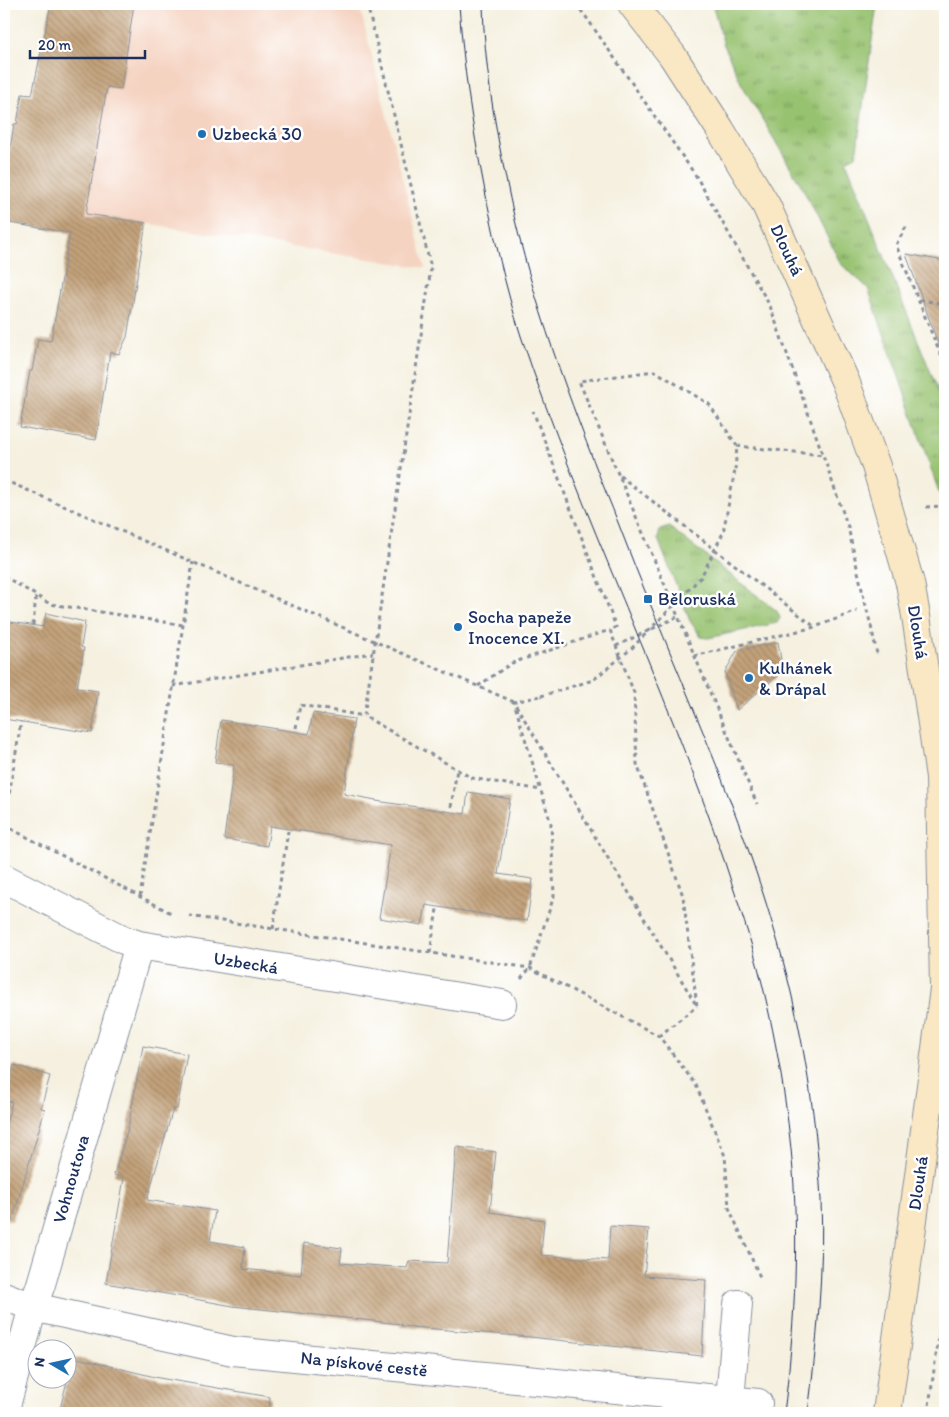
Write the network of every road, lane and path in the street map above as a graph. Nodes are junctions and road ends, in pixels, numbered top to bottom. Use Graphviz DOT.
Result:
graph roads {
  1 [pos="367,4"];
  2 [pos="575,4"];
  3 [pos="632,4"];
  4 [pos="906,227"];
  5 [pos="919,300"];
  6 [pos="945,304"];
  7 [pos="945,366"];
  8 [pos="533,411"];
  9 [pos="737,446"];
  10 [pos="823,455"];
  11 [pos="619,476"];
  12 [pos="4,480"];
  13 [pos="945,506"];
  14 [pos="926,507"];
  15 [pos="193,562"];
  16 [pos="4,576"];
  17 [pos="36,596"];
  18 [pos="857,611"];
  19 [pos="677,617"];
  20 [pos="183,625"];
  21 [pos="33,626"];
  22 [pos="815,627"];
  23 [pos="610,630"];
  24 [pos="375,642"];
  25 [pos="616,646"];
  26 [pos="373,653"];
  27 [pos="877,654"];
  28 [pos="694,656"];
  29 [pos="173,686"];
  30 [pos="478,686"];
  31 [pos="514,702"];
  32 [pos="364,716"];
  33 [pos="21,722"];
  34 [pos="296,728"];
  35 [pos="457,769"];
  36 [pos="942,778"];
  37 [pos="541,790"];
  38 [pos="757,804"];
  39 [pos="451,807"];
  40 [pos="4,825"];
  41 [pos="288,831"];
  42 [pos="4,878"];
  43 [pos="140,897"];
  44 [pos="437,909"];
  45 [pos="273,929"];
  46 [pos="139,945"];
  47 [pos="430,953"];
  48 [pos="502,1004"];
  49 [pos="697,1006"];
  50 [pos="658,1036"];
  51 [pos="945,1291"];
  52 [pos="4,1296"];
  53 [pos="738,1304"];
  54 [pos="33,1307"];
  55 [pos="730,1400"];
  56 [pos="758,1403"];
  57 [pos="4,1413"];
  58 [pos="887,1413"];
  59 [pos="928,1413"];
  1 -- 24 [label="path"];
  2 -- 10 [label="path"];
  3 -- 36 [label="street, Dlouhá, bridge"];
  4 -- 5 [label="path"];
  5 -- 6 [label="path"];
  5 -- 7 [label="path"];
  8 -- 23 [label="path"];
  9 -- 10 [label="path"];
  9 -- 11 [label="path"];
  9 -- 31 [label="path, bridge"];
  10 -- 27 [label="path, bridge"];
  11 -- 19 [label="path"];
  11 -- 22 [label="path"];
  12 -- 15 [label="path"];
  13 -- 14 [label="path"];
  15 -- 20 [label="path"];
  15 -- 24 [label="path"];
  16 -- 17 [label="path"];
  17 -- 20 [label="path"];
  17 -- 21 [label="path"];
  18 -- 22 [label="path"];
  19 -- 25 [label="path"];
  19 -- 28 [label="path"];
  20 -- 29 [label="path"];
  22 -- 28 [label="path"];
  23 -- 25 [label="path"];
  23 -- 30 [label="path"];
  24 -- 26 [label="path"];
  24 -- 30 [label="path"];
  25 -- 49 [label="path"];
  26 -- 29 [label="path"];
  26 -- 32 [label="path"];
  28 -- 38 [label="path"];
  29 -- 43 [label="path"];
  30 -- 31 [label="path"];
  31 -- 37 [label="path"];
  31 -- 49 [label="path"];
  32 -- 34 [label="path"];
  32 -- 35 [label="path"];
  33 -- 40 [label="path"];
  35 -- 37 [label="path"];
  35 -- 39 [label="path"];
  36 -- 58 [label="street, Dlouhá"];
  37 -- 48 [label="path"];
  41 -- 45 [label="path"];
  42 -- 46 [label="street, Uzbecká"];
  44 -- 47 [label="path"];
  46 -- 48 [label="street, Uzbecká"];
  46 -- 54 [label="street, Vohnoutova"];
  49 -- 50 [label="path"];
  51 -- 59 [label="path"];
  52 -- 54 [label="street, Na pískové cestě"];
  53 -- 55 [label="street"];
  54 -- 55 [label="street, Na pískové cestě"];
  54 -- 57 [label="street, Vohnoutova"];
  55 -- 56 [label="street, Na pískové cestě"];
}
